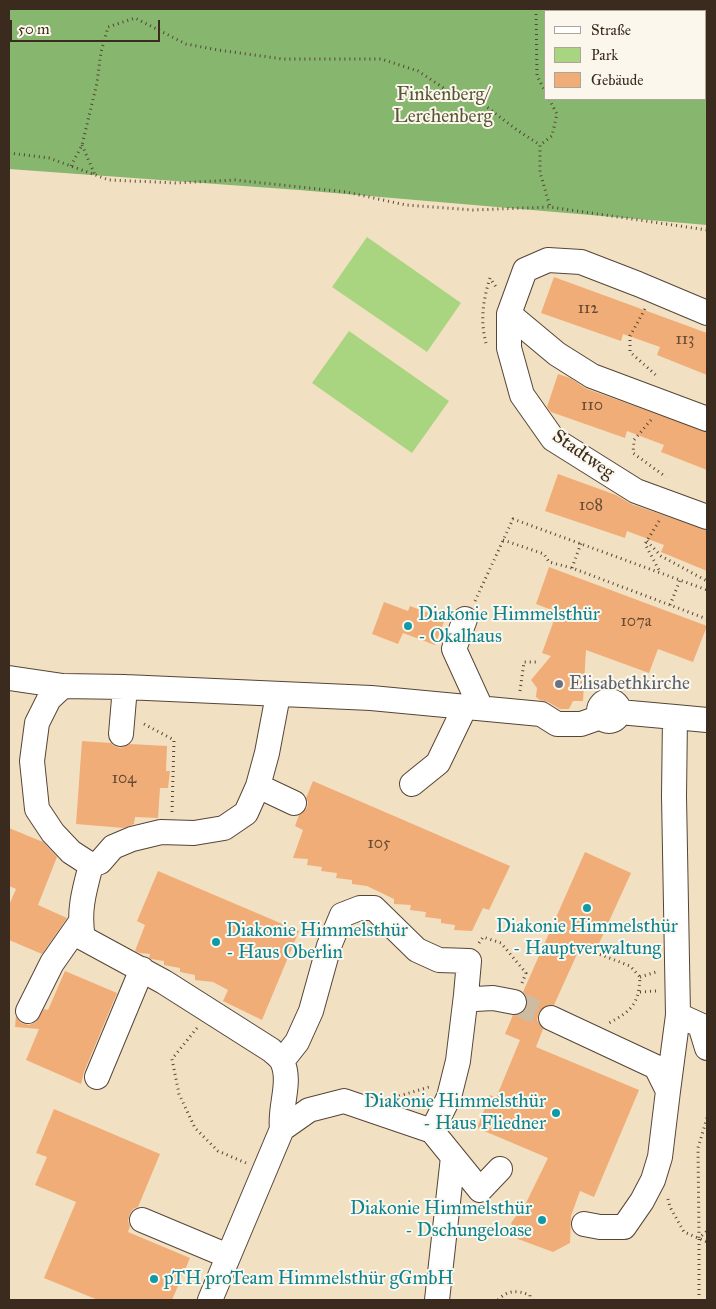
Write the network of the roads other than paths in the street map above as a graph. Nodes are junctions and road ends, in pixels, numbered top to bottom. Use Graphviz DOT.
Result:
graph roads {
  1 [pos="707,313"];
  2 [pos="509,314"];
  3 [pos="707,419"];
  4 [pos="707,517"];
  5 [pos="465,619"];
  6 [pos="9,678"];
  7 [pos="63,686"];
  8 [pos="125,686"];
  9 [pos="278,695"];
  10 [pos="473,708"];
  11 [pos="675,717"];
  12 [pos="707,720"];
  13 [pos="121,734"];
  14 [pos="412,784"];
  15 [pos="258,786"];
  16 [pos="294,803"];
  17 [pos="90,865"];
  18 [pos="80,923"];
  19 [pos="142,969"];
  20 [pos="466,995"];
  21 [pos="514,1002"];
  22 [pos="28,1011"];
  23 [pos="678,1015"];
  24 [pos="551,1018"];
  25 [pos="707,1048"];
  26 [pos="282,1061"];
  27 [pos="97,1077"];
  28 [pos="668,1091"];
  29 [pos="282,1129"];
  30 [pos="432,1131"];
  31 [pos="453,1157"];
  32 [pos="500,1169"];
  33 [pos="142,1220"];
  34 [pos="584,1224"];
  35 [pos="228,1256"];
  36 [pos="210,1300"];
  37 [pos="437,1300"];
  1 -- 2 [label="lane, Stadtweg"];
  2 -- 3 [label="lane"];
  2 -- 4 [label="lane, Stadtweg"];
  5 -- 10 [label="lane"];
  6 -- 7 [label="lane"];
  7 -- 8 [label="lane"];
  7 -- 17 [label="lane"];
  8 -- 9 [label="lane"];
  8 -- 13 [label="lane"];
  9 -- 10 [label="lane"];
  9 -- 15 [label="lane"];
  10 -- 11 [label="lane"];
  10 -- 14 [label="lane"];
  11 -- 12 [label="lane"];
  11 -- 23 [label="lane"];
  15 -- 16 [label="lane"];
  15 -- 17 [label="lane"];
  17 -- 18 [label="lane"];
  18 -- 19 [label="lane"];
  18 -- 22 [label="lane"];
  19 -- 26 [label="lane"];
  19 -- 27 [label="lane"];
  20 -- 21 [label="lane"];
  20 -- 26 [label="lane"];
  20 -- 30 [label="lane"];
  23 -- 25 [label="lane"];
  23 -- 28 [label="lane"];
  24 -- 28 [label="lane"];
  26 -- 29 [label="lane"];
  28 -- 34 [label="lane"];
  29 -- 30 [label="lane"];
  29 -- 35 [label="lane"];
  30 -- 31 [label="lane"];
  31 -- 32 [label="lane"];
  31 -- 37 [label="lane"];
  33 -- 35 [label="lane"];
  35 -- 36 [label="lane"];
}
